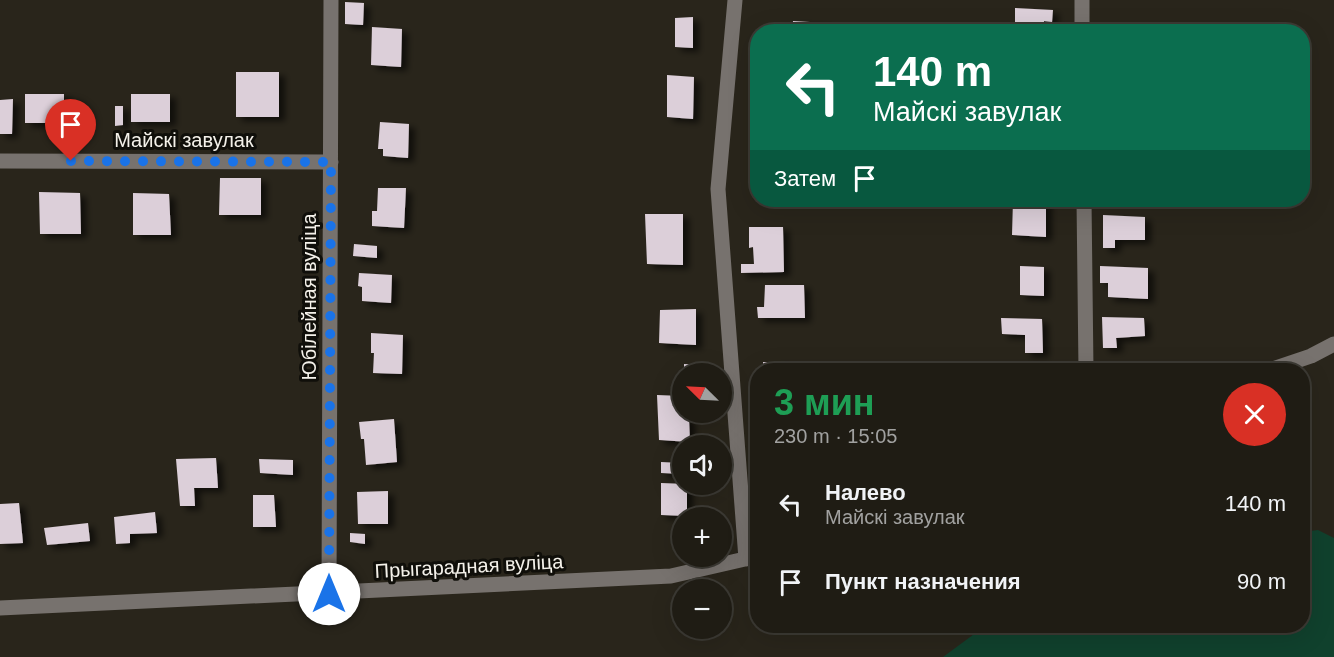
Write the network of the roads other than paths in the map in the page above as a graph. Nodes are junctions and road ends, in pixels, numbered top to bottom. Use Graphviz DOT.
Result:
graph roads {
  1 [pos="331,0"];
  2 [pos="735,0"];
  3 [pos="1082,0"];
  4 [pos="1082,24"];
  5 [pos="0,161"];
  6 [pos="331,162"];
  7 [pos="1084,207"];
  8 [pos="1334,344"];
  9 [pos="1086,363"];
  10 [pos="1290,363"];
  11 [pos="750,535"];
  12 [pos="750,557"];
  13 [pos="329,594"];
  14 [pos="0,608"];
  1 -- 6 [label="street, Юбілейная вуліца"];
  2 -- 11 [label="street"];
  3 -- 4 [label="street"];
  5 -- 6 [label="street, Майскі завулак"];
  6 -- 13 [label="street, Юбілейная вуліца"];
  7 -- 9 [label="street"];
  8 -- 10 [label="street"];
  12 -- 13 [label="street, Прыгарадная вуліца"];
  13 -- 14 [label="street, Прыгарадная вуліца"];
}
